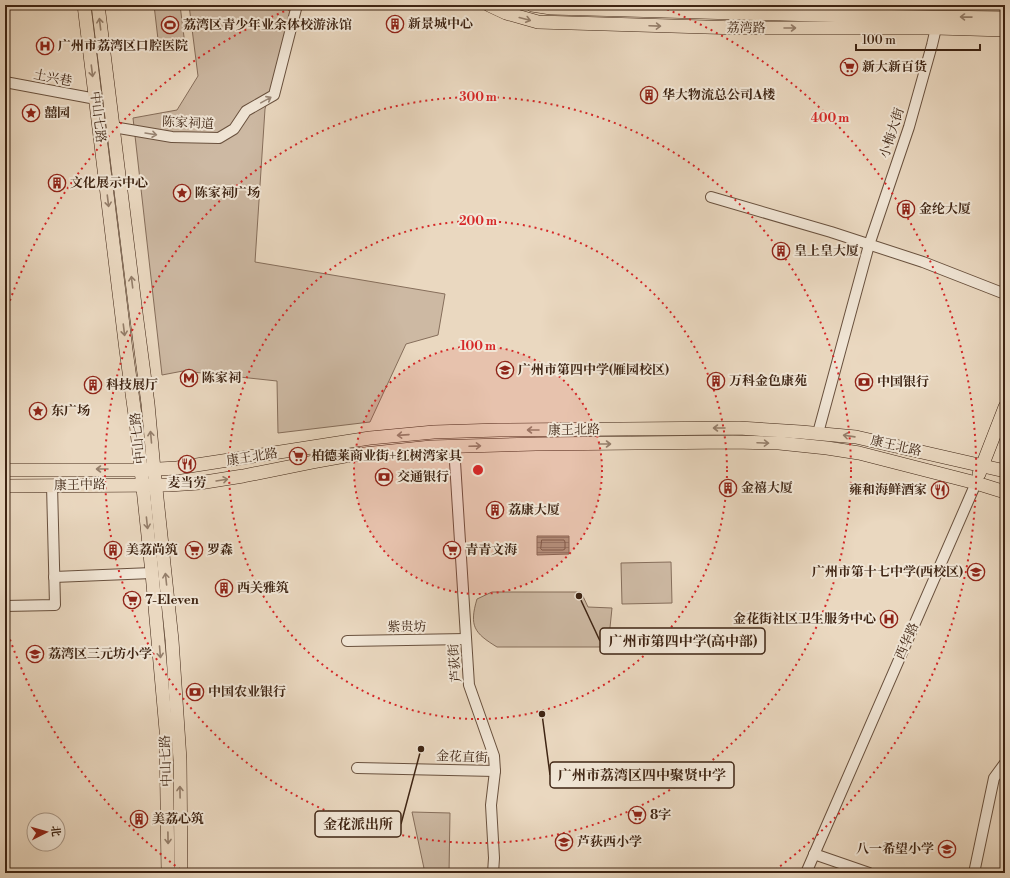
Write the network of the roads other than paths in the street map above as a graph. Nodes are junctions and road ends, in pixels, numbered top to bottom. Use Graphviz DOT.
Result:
graph roads {
  1 [pos="84,5"];
  2 [pos="98,5"];
  3 [pos="297,5"];
  4 [pos="489,5"];
  5 [pos="534,5"];
  6 [pos="725,9"];
  7 [pos="1005,18"];
  8 [pos="723,28"];
  9 [pos="936,28"];
  10 [pos="1005,30"];
  11 [pos="5,82"];
  12 [pos="96,99"];
  13 [pos="113,127"];
  14 [pos="711,197"];
  15 [pos="869,245"];
  16 [pos="1005,294"];
  17 [pos="148,404"];
  18 [pos="134,406"];
  19 [pos="1005,407"];
  20 [pos="818,433"];
  21 [pos="454,446"];
  22 [pos="949,458"];
  23 [pos="983,466"];
  24 [pos="5,470"];
  25 [pos="148,470"];
  26 [pos="1005,471"];
  27 [pos="944,475"];
  28 [pos="976,483"];
  29 [pos="52,485"];
  30 [pos="149,485"];
  31 [pos="5,486"];
  32 [pos="1005,492"];
  33 [pos="152,573"];
  34 [pos="54,577"];
  35 [pos="5,606"];
  36 [pos="466,639"];
  37 [pos="347,641"];
  38 [pos="1005,763"];
  39 [pos="356,768"];
  40 [pos="495,771"];
  41 [pos="814,854"];
  42 [pos="168,873"];
  43 [pos="181,873"];
  44 [pos="493,873"];
  45 [pos="806,873"];
  46 [pos="869,873"];
  47 [pos="974,873"];
  1 -- 12 [label="main road, 中山七路, one-way"];
  13 -- 2 [label="main road, 中山七路, one-way"];
  13 -- 3 [label="street, 陈家祠道, one-way"];
  4 -- 8 [label="main road, 荔湾路, one-way"];
  5 -- 6 [label="main road, 荔湾路"];
  7 -- 6 [label="main road, 荔湾路, one-way"];
  6 -- 8 [label="street"];
  8 -- 9 [label="main road, 荔湾路, one-way"];
  9 -- 10 [label="main road, 荔湾路"];
  9 -- 15 [label="street, 小梅大街"];
  11 -- 12 [label="street, 土兴巷"];
  12 -- 18 [label="main road, 中山七路, one-way"];
  17 -- 13 [label="main road, 中山七路, one-way"];
  14 -- 15 [label="street"];
  15 -- 16 [label="street"];
  15 -- 20 [label="street, 小梅大街"];
  17 -- 18 [label="main road"];
  25 -- 17 [label="main road, 中山七路, one-way"];
  18 -- 25 [label="main road, 中山七路"];
  19 -- 23 [label="main road, 西华路"];
  22 -- 20 [label="main road, 康王北路, one-way"];
  20 -- 25 [label="main road, 康王北路, one-way"];
  21 -- 27 [label="main road, 康王北路, one-way"];
  30 -- 21 [label="main road, 康王北路, one-way"];
  21 -- 36 [label="street, 芦荻街"];
  22 -- 23 [label="main road, 康王北路"];
  22 -- 27 [label="street"];
  23 -- 26 [label="main road, 康王北路"];
  23 -- 28 [label="main road, 西华路"];
  25 -- 24 [label="main road, 康王中路, one-way"];
  25 -- 30 [label="main road, 中山七路"];
  27 -- 28 [label="main road, 康王北路"];
  28 -- 32 [label="main road, 康王北路"];
  28 -- 41 [label="street, 西华路"];
  29 -- 30 [label="main road, 康王中路"];
  29 -- 31 [label="main road, 康王中路"];
  29 -- 34 [label="street"];
  30 -- 33 [label="main road, 中山七路, one-way"];
  43 -- 30 [label="main road, 中山七路, one-way"];
  33 -- 34 [label="street"];
  33 -- 42 [label="main road, 中山七路, one-way"];
  34 -- 35 [label="street"];
  36 -- 37 [label="street, 紫贵坊"];
  36 -- 40 [label="street, 芦荻街"];
  38 -- 47 [label="street"];
  39 -- 40 [label="street, 金花直街"];
  40 -- 44 [label="street, 芦荻街"];
  41 -- 45 [label="street, 西华路"];
  41 -- 46 [label="street"];
}
